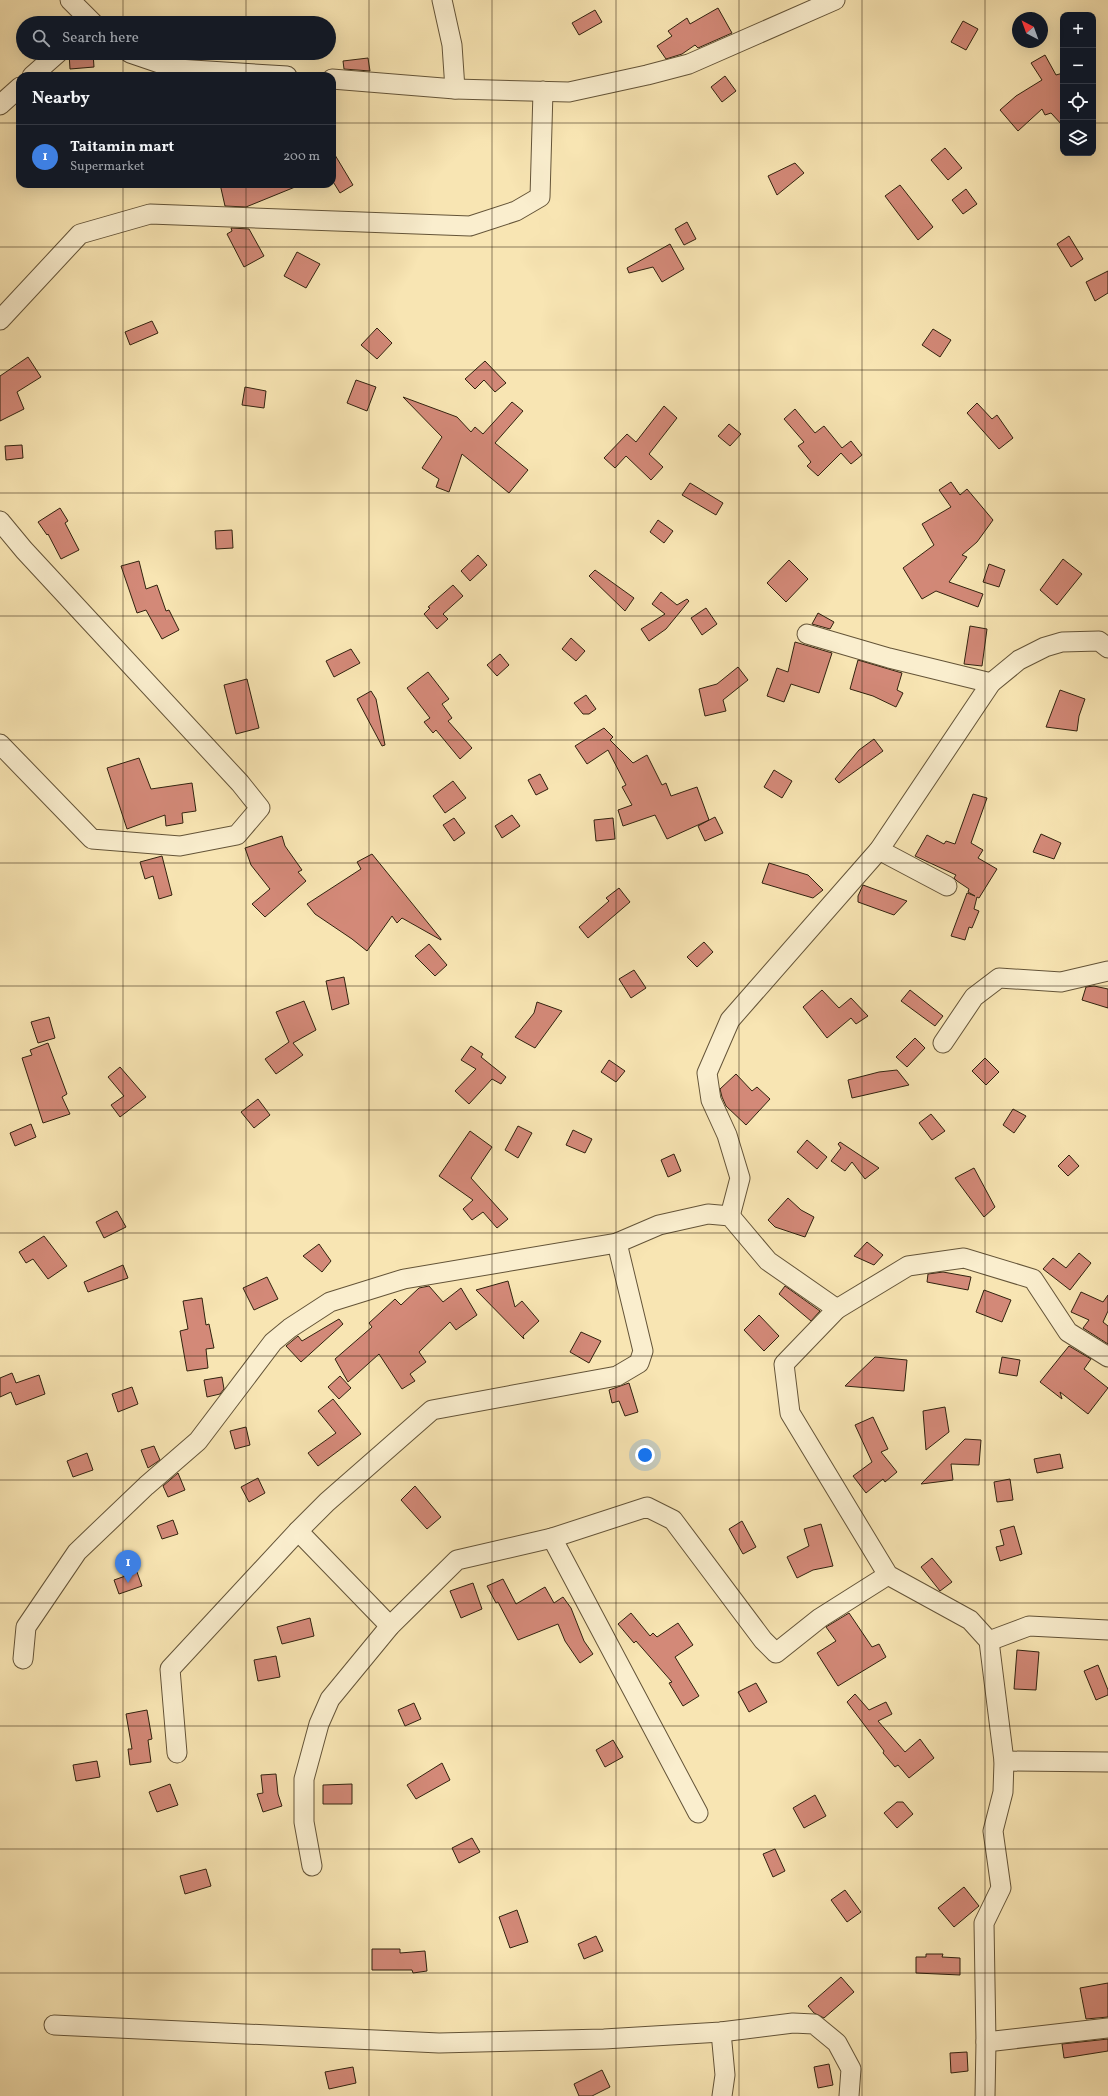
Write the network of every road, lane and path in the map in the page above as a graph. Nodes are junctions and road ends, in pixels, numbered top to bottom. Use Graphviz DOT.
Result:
graph roads {
  1 [pos="70,0"];
  2 [pos="442,0"];
  3 [pos="835,0"];
  4 [pos="85,16"];
  5 [pos="50,60"];
  6 [pos="151,60"];
  7 [pos="37,72"];
  8 [pos="224,72"];
  9 [pos="336,79"];
  10 [pos="455,89"];
  11 [pos="16,91"];
  12 [pos="543,91"];
  13 [pos="0,105"];
  14 [pos="0,320"];
  15 [pos="0,521"];
  16 [pos="807,634"];
  17 [pos="1108,648"];
  18 [pos="991,683"];
  19 [pos="0,744"];
  20 [pos="879,850"];
  21 [pos="948,886"];
  22 [pos="1108,971"];
  23 [pos="943,1043"];
  24 [pos="730,1216"];
  25 [pos="617,1243"];
  26 [pos="837,1309"];
  27 [pos="1108,1357"];
  28 [pos="298,1531"];
  29 [pos="552,1538"];
  30 [pos="888,1575"];
  31 [pos="390,1626"];
  32 [pos="1108,1630"];
  33 [pos="989,1640"];
  34 [pos="23,1659"];
  35 [pos="177,1753"];
  36 [pos="1004,1761"];
  37 [pos="1108,1762"];
  38 [pos="698,1813"];
  39 [pos="312,1866"];
  40 [pos="54,2025"];
  41 [pos="1108,2028"];
  42 [pos="721,2032"];
  43 [pos="986,2042"];
  44 [pos="722,2096"];
  45 [pos="849,2096"];
  46 [pos="985,2096"];
  1 -- 4 [label="street"];
  2 -- 10 [label="street"];
  3 -- 12 [label="street"];
  5 -- 7 [label="street"];
  6 -- 8 [label="street"];
  9 -- 10 [label="street"];
  10 -- 12 [label="street"];
  11 -- 13 [label="street"];
  12 -- 14 [label="street"];
  15 -- 19 [label="street"];
  16 -- 18 [label="street"];
  17 -- 18 [label="street"];
  18 -- 20 [label="street"];
  20 -- 21 [label="street"];
  20 -- 24 [label="street"];
  22 -- 23 [label="street"];
  24 -- 25 [label="street"];
  24 -- 26 [label="street"];
  25 -- 28 [label="street"];
  25 -- 34 [label="street"];
  26 -- 27 [label="street"];
  26 -- 30 [label="street"];
  28 -- 31 [label="street"];
  28 -- 35 [label="street"];
  29 -- 30 [label="street"];
  29 -- 31 [label="street"];
  29 -- 38 [label="street"];
  30 -- 33 [label="street"];
  31 -- 39 [label="street"];
  32 -- 33 [label="street"];
  33 -- 36 [label="street"];
  36 -- 37 [label="street"];
  36 -- 43 [label="street"];
  40 -- 42 [label="street"];
  41 -- 43 [label="street"];
  42 -- 44 [label="street"];
  42 -- 45 [label="street"];
  43 -- 46 [label="street"];
}
